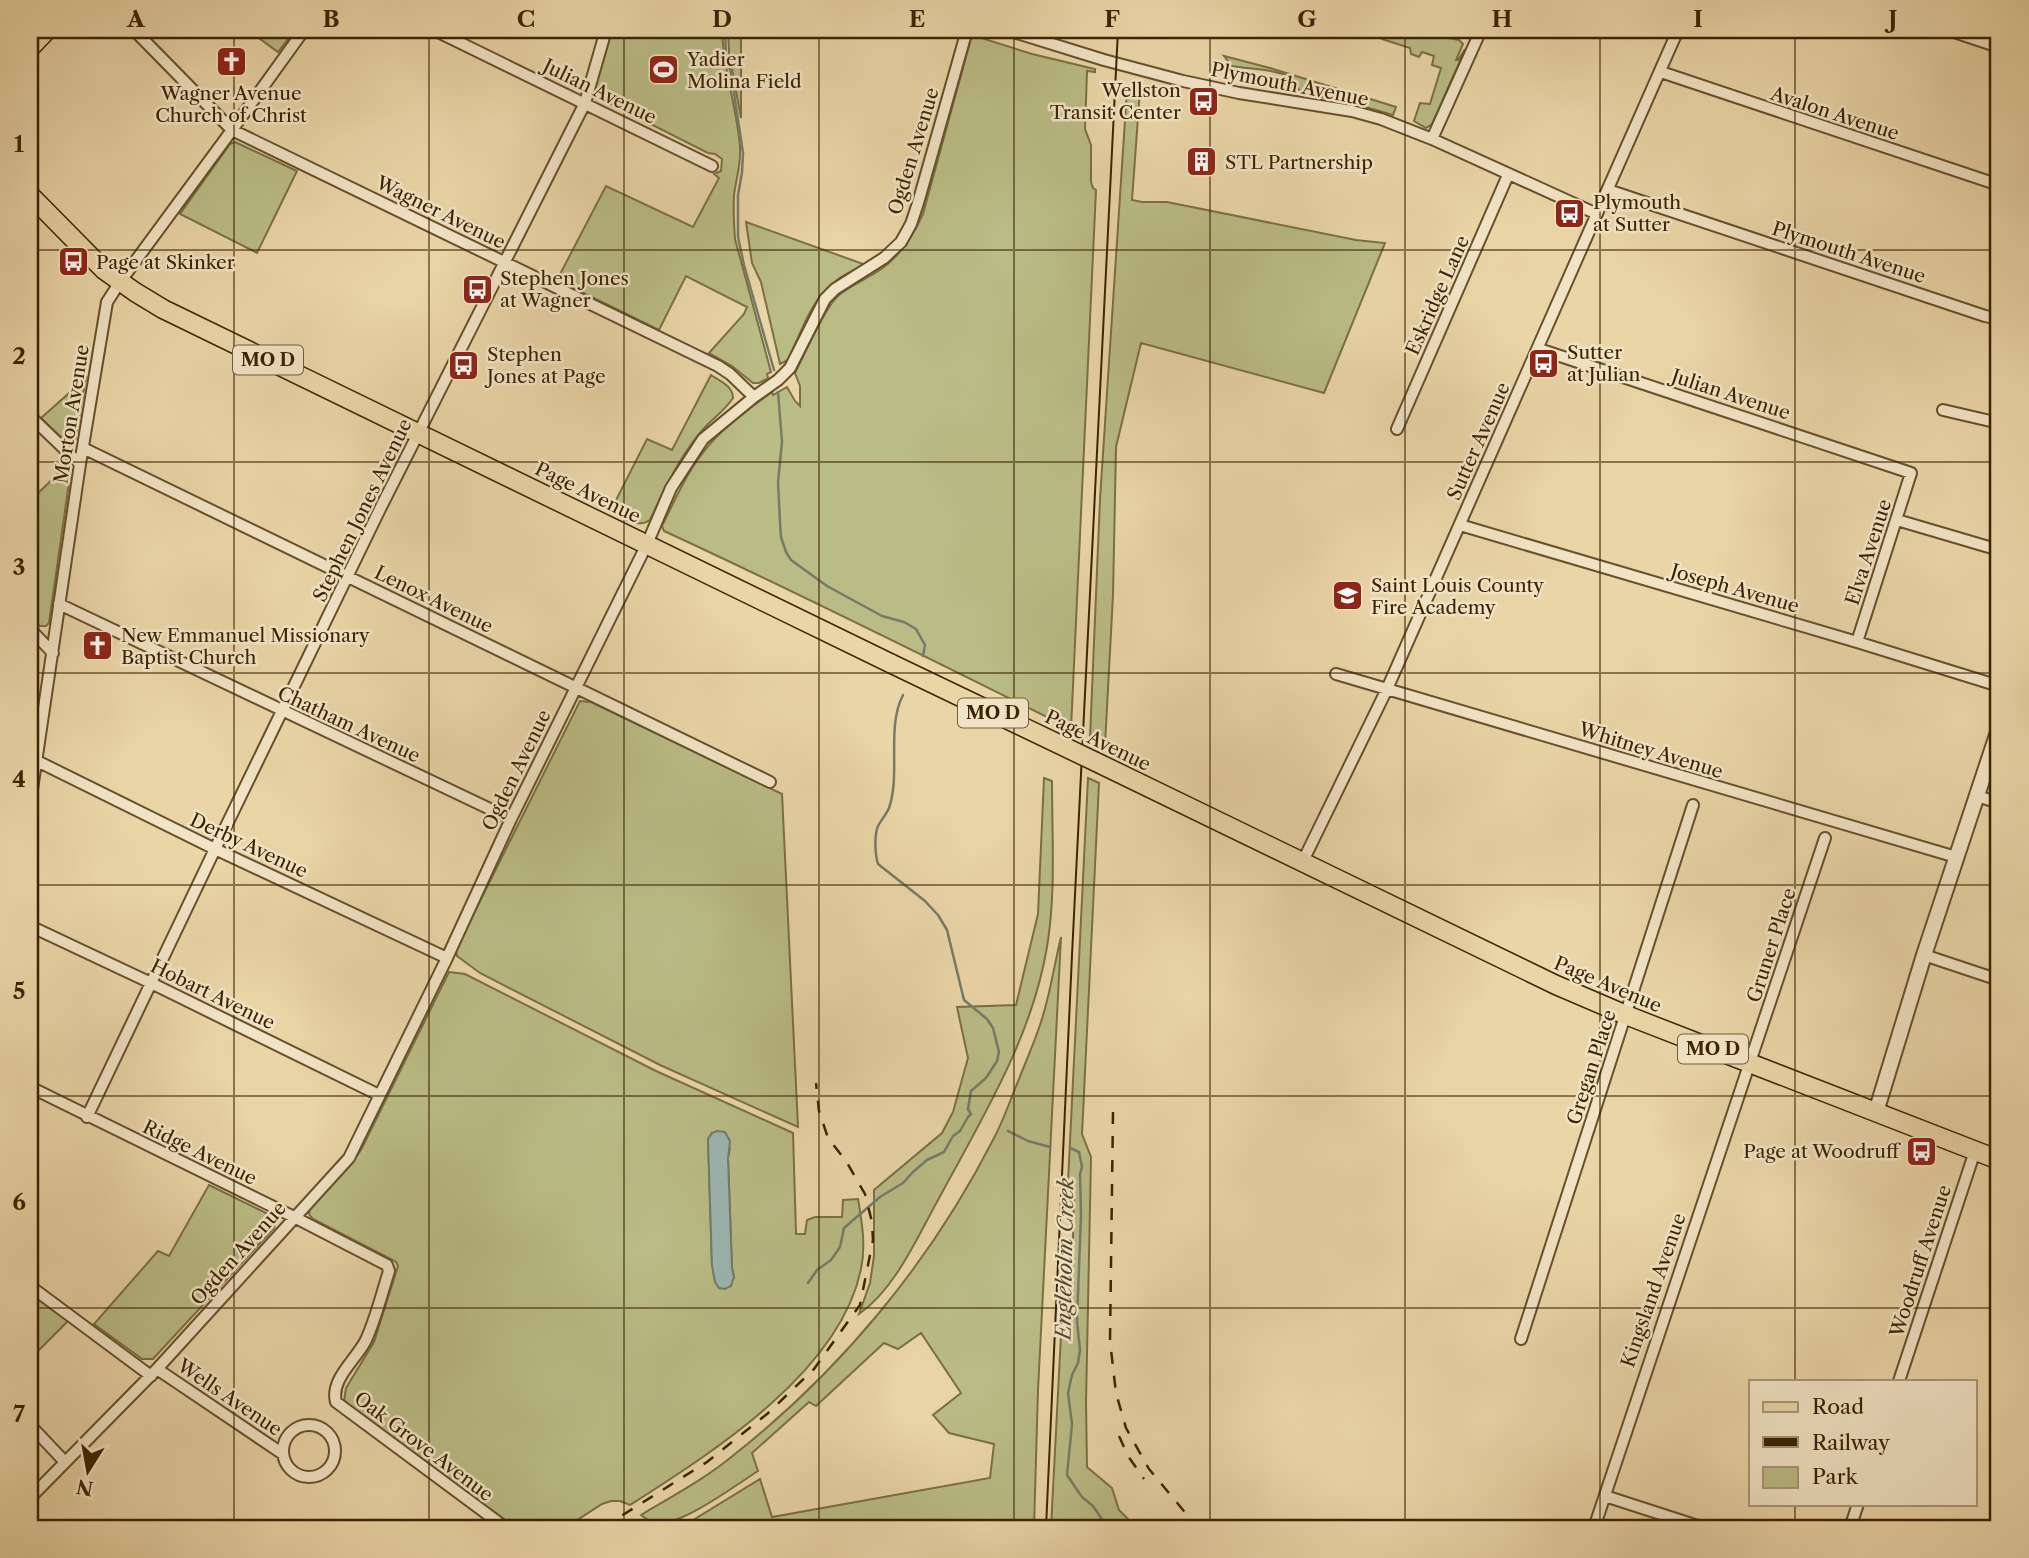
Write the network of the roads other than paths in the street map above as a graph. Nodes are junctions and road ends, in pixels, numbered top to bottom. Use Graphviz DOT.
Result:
graph roads {
  1 [pos="47,30"];
  2 [pos="134,30"];
  3 [pos="304,30"];
  4 [pos="434,30"];
  5 [pos="606,30"];
  6 [pos="967,30"];
  7 [pos="1007,30"];
  8 [pos="1480,30"];
  9 [pos="1678,30"];
  10 [pos="1948,30"];
  11 [pos="1999,47"];
  12 [pos="30,48"];
  13 [pos="1661,72"];
  14 [pos="585,103"];
  15 [pos="232,130"];
  16 [pos="1432,139"];
  17 [pos="712,166"];
  18 [pos="1508,175"];
  19 [pos="1999,185"];
  20 [pos="1608,190"];
  21 [pos="30,195"];
  22 [pos="1597,214"];
  23 [pos="505,263"];
  24 [pos="120,282"];
  25 [pos="1999,319"];
  26 [pos="1538,349"];
  27 [pos="754,397"];
  28 [pos="1943,410"];
  29 [pos="30,416"];
  30 [pos="1999,423"];
  31 [pos="1397,429"];
  32 [pos="419,433"];
  33 [pos="83,448"];
  34 [pos="80,464"];
  35 [pos="1912,473"];
  36 [pos="1897,520"];
  37 [pos="1460,525"];
  38 [pos="646,544"];
  39 [pos="1999,550"];
  40 [pos="348,577"];
  41 [pos="59,604"];
  42 [pos="30,629"];
  43 [pos="1857,642"];
  44 [pos="53,653"];
  45 [pos="1336,674"];
  46 [pos="1999,686"];
  47 [pos="576,687"];
  48 [pos="1387,690"];
  49 [pos="281,711"];
  50 [pos="1999,729"];
  51 [pos="37,761"];
  52 [pos="770,782"];
  53 [pos="1977,796"];
  54 [pos="30,803"];
  55 [pos="1999,803"];
  56 [pos="1693,805"];
  57 [pos="511,819"];
  58 [pos="1825,838"];
  59 [pos="215,849"];
  60 [pos="1956,857"];
  61 [pos="1302,863"];
  62 [pos="30,926"];
  63 [pos="1924,955"];
  64 [pos="447,958"];
  65 [pos="1999,980"];
  66 [pos="151,982"];
  67 [pos="1626,1015"];
  68 [pos="1750,1063"];
  69 [pos="30,1087"];
  70 [pos="379,1095"];
  71 [pos="1876,1112"];
  72 [pos="87,1116"];
  73 [pos="1975,1151"];
  74 [pos="1999,1160"];
  75 [pos="294,1217"];
  76 [pos="389,1271"];
  77 [pos="30,1286"];
  78 [pos="1521,1339"];
  79 [pos="154,1373"];
  80 [pos="1899,1380"];
  81 [pos="30,1425"];
  82 [pos="283,1454"];
  83 [pos="65,1462"];
  84 [pos="1605,1496"];
  85 [pos="30,1498"];
  86 [pos="1857,1506"];
  87 [pos="506,1528"];
  88 [pos="1594,1528"];
  89 [pos="1704,1528"];
  90 [pos="1850,1528"];
  1 -- 12 [label="main road"];
  2 -- 15 [label="street, Wagner Avenue"];
  3 -- 15 [label="street, Morton Avenue"];
  4 -- 14 [label="street, Julian Avenue"];
  5 -- 14 [label="street, Stephen Jones Avenue"];
  6 -- 27 [label="street, Ogden Avenue"];
  7 -- 16 [label="street, Plymouth Avenue"];
  8 -- 16 [label="street"];
  9 -- 13 [label="street, Sutter Avenue"];
  10 -- 11 [label="street"];
  13 -- 19 [label="street, Avalon Avenue"];
  13 -- 20 [label="street, Sutter Avenue"];
  14 -- 17 [label="street, Julian Avenue"];
  14 -- 23 [label="street, Stephen Jones Avenue"];
  15 -- 23 [label="street, Wagner Avenue"];
  15 -- 24 [label="street, Morton Avenue"];
  16 -- 18 [label="street, Plymouth Avenue"];
  18 -- 22 [label="street, Plymouth Avenue"];
  18 -- 31 [label="street, Eskridge Lane"];
  20 -- 22 [label="street, Sutter Avenue"];
  20 -- 25 [label="street, Plymouth Avenue"];
  21 -- 24 [label="main road, MO D"];
  22 -- 26 [label="street, Sutter Avenue"];
  23 -- 27 [label="street, Wagner Avenue"];
  23 -- 32 [label="street, Stephen Jones Avenue"];
  24 -- 32 [label="main road, Page Avenue / MO D"];
  24 -- 33 [label="street, Morton Avenue"];
  26 -- 35 [label="street, Julian Avenue"];
  26 -- 37 [label="street, Sutter Avenue"];
  27 -- 38 [label="street, Ogden Avenue"];
  28 -- 30 [label="street"];
  29 -- 34 [label="street"];
  32 -- 38 [label="main road, Page Avenue / MO D"];
  32 -- 40 [label="street, Stephen Jones Avenue"];
  33 -- 34 [label="street, Morton Avenue"];
  33 -- 40 [label="street, Lenox Avenue"];
  34 -- 41 [label="street, Morton Avenue"];
  35 -- 36 [label="street, Elva Avenue"];
  36 -- 39 [label="street"];
  36 -- 43 [label="street, Elva Avenue"];
  37 -- 43 [label="street, Joseph Avenue"];
  37 -- 48 [label="street, Sutter Avenue"];
  38 -- 47 [label="street, Ogden Avenue"];
  38 -- 61 [label="main road, Page Avenue / MO D, bridge"];
  40 -- 47 [label="street, Lenox Avenue"];
  40 -- 49 [label="street, Stephen Jones Avenue"];
  41 -- 44 [label="street, Morton Avenue"];
  41 -- 49 [label="street, Chatham Avenue"];
  42 -- 44 [label="street"];
  43 -- 46 [label="street, Joseph Avenue"];
  44 -- 51 [label="street, Morton Avenue"];
  45 -- 48 [label="street, Whitney Avenue"];
  47 -- 52 [label="street, Lenox Avenue"];
  47 -- 57 [label="street, Ogden Avenue"];
  48 -- 60 [label="street, Whitney Avenue"];
  48 -- 61 [label="street, Sutter Avenue"];
  49 -- 57 [label="street, Chatham Avenue"];
  49 -- 59 [label="street, Stephen Jones Avenue"];
  50 -- 53 [label="street"];
  51 -- 54 [label="street, Morton Avenue"];
  51 -- 59 [label="street, Derby Avenue"];
  53 -- 55 [label="street"];
  53 -- 60 [label="street"];
  56 -- 67 [label="street, Gregan Place"];
  57 -- 64 [label="street, Ogden Avenue"];
  58 -- 68 [label="street, Gruner Place"];
  59 -- 64 [label="street, Derby Avenue"];
  59 -- 66 [label="street, Stephen Jones Avenue"];
  60 -- 63 [label="street"];
  61 -- 67 [label="main road, Page Avenue / MO D"];
  62 -- 66 [label="street, Hobart Avenue"];
  63 -- 65 [label="street"];
  63 -- 71 [label="street"];
  64 -- 70 [label="street, Ogden Avenue"];
  66 -- 70 [label="street, Hobart Avenue"];
  66 -- 72 [label="street, Stephen Jones Avenue"];
  67 -- 68 [label="main road, Page Avenue / MO D"];
  67 -- 78 [label="street, Gregan Place"];
  68 -- 71 [label="main road, Page Avenue / MO D"];
  68 -- 84 [label="street, Kingsland Avenue"];
  69 -- 72 [label="street, Ridge Avenue"];
  70 -- 75 [label="street, Ogden Avenue"];
  71 -- 73 [label="main road, Page Avenue / MO D"];
  72 -- 75 [label="street, Ridge Avenue"];
  73 -- 74 [label="main road, Page Avenue / MO D"];
  73 -- 80 [label="street, Woodruff Avenue"];
  75 -- 76 [label="street, Ridge Avenue"];
  75 -- 79 [label="street, Ogden Avenue"];
  76 -- 87 [label="street, Oak Grove Avenue"];
  77 -- 79 [label="street, Wells Avenue"];
  79 -- 82 [label="street, Wells Avenue"];
  79 -- 83 [label="street, Ogden Avenue"];
  81 -- 83 [label="street"];
  82 -- 82 [label="street"];
  83 -- 85 [label="street, Ogden Avenue"];
  84 -- 88 [label="street, Kingsland Avenue"];
  84 -- 89 [label="street"];
  86 -- 90 [label="street"];
}
